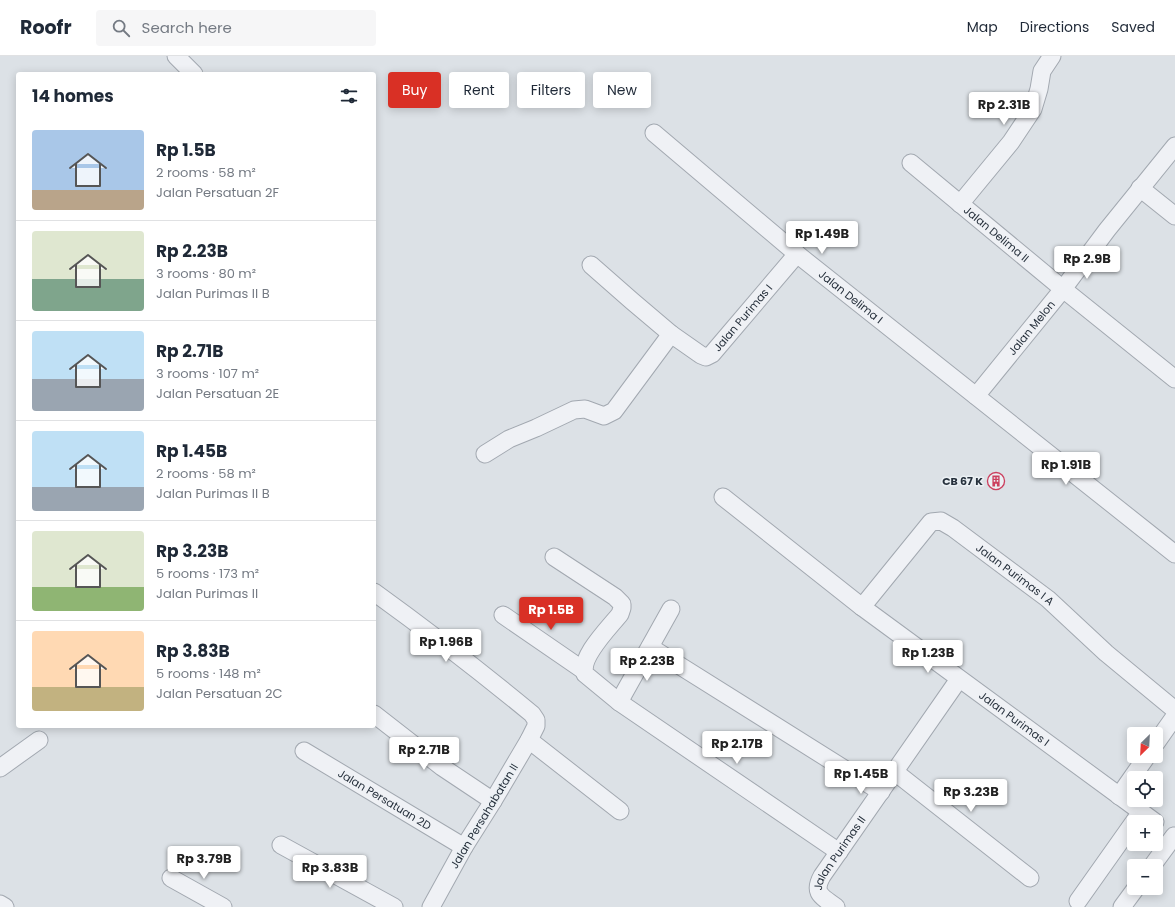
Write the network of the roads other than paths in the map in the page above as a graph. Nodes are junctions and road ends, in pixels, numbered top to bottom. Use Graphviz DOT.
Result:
graph roads {
  1 [pos="176,56"];
  2 [pos="1052,56"];
  3 [pos="192,72"];
  4 [pos="654,133"];
  5 [pos="1175,146"];
  6 [pos="911,163"];
  7 [pos="1140,188"];
  8 [pos="960,204"];
  9 [pos="1175,216"];
  10 [pos="797,254"];
  11 [pos="591,265"];
  12 [pos="1063,289"];
  13 [pos="671,334"];
  14 [pos="1175,379"];
  15 [pos="976,396"];
  16 [pos="485,454"];
  17 [pos="723,497"];
  18 [pos="1175,554"];
  19 [pos="554,557"];
  20 [pos="376,593"];
  21 [pos="862,607"];
  22 [pos="671,609"];
  23 [pos="503,615"];
  24 [pos="650,647"];
  25 [pos="583,670"];
  26 [pos="959,679"];
  27 [pos="619,702"];
  28 [pos="1175,710"];
  29 [pos="376,716"];
  30 [pos="1175,716"];
  31 [pos="533,733"];
  32 [pos="1163,733"];
  33 [pos="39,740"];
  34 [pos="304,751"];
  35 [pos="1142,763"];
  36 [pos="0,768"];
  37 [pos="895,772"];
  38 [pos="881,792"];
  39 [pos="1119,796"];
  40 [pos="493,801"];
  41 [pos="620,811"];
  42 [pos="1141,812"];
  43 [pos="1146,815"];
  44 [pos="1163,827"];
  45 [pos="1175,836"];
  46 [pos="281,845"];
  47 [pos="464,847"];
  48 [pos="839,852"];
  49 [pos="1157,859"];
  50 [pos="171,878"];
  51 [pos="1030,878"];
  52 [pos="1131,895"];
  53 [pos="1078,901"];
  54 [pos="0,904"];
  55 [pos="5,907"];
  56 [pos="223,907"];
  57 [pos="394,907"];
  58 [pos="431,907"];
  59 [pos="836,907"];
  60 [pos="1122,907"];
  1 -- 3 [label="street"];
  2 -- 8 [label="street"];
  4 -- 10 [label="street, Jalan Delima I"];
  5 -- 7 [label="street, Jalan Melon"];
  6 -- 8 [label="street, Jalan Delima II"];
  7 -- 9 [label="street"];
  7 -- 12 [label="street, Jalan Melon"];
  8 -- 12 [label="street, Jalan Delima II"];
  10 -- 13 [label="street, Jalan Purimas I"];
  10 -- 15 [label="street, Jalan Delima I"];
  11 -- 13 [label="street, Jalan Purimas I"];
  12 -- 14 [label="street, Jalan Delima II"];
  12 -- 15 [label="street, Jalan Melon"];
  13 -- 16 [label="street"];
  15 -- 18 [label="street, Jalan Delima I"];
  17 -- 21 [label="street, Jalan Purimas I"];
  19 -- 25 [label="street"];
  20 -- 31 [label="street"];
  21 -- 26 [label="street, Jalan Purimas I"];
  21 -- 28 [label="street, Jalan Purimas I A"];
  22 -- 24 [label="street"];
  23 -- 25 [label="street"];
  24 -- 27 [label="street"];
  24 -- 38 [label="street"];
  25 -- 27 [label="street"];
  26 -- 37 [label="street, Jalan Purimas II"];
  26 -- 39 [label="street, Jalan Purimas I"];
  27 -- 48 [label="street"];
  29 -- 40 [label="street"];
  30 -- 32 [label="street"];
  31 -- 40 [label="street, Jalan Persahabatan II"];
  31 -- 41 [label="street"];
  33 -- 36 [label="street"];
  34 -- 47 [label="street, Jalan Persatuan 2D"];
  35 -- 39 [label="street"];
  37 -- 38 [label="street, Jalan Purimas II"];
  37 -- 51 [label="street"];
  38 -- 48 [label="street, Jalan Purimas II"];
  39 -- 42 [label="street, Jalan Purimas I"];
  40 -- 47 [label="street, Jalan Persahabatan II"];
  42 -- 43 [label="street, Jalan Purimas I"];
  42 -- 53 [label="street"];
  44 -- 45 [label="street, Jalan Purimas I"];
  45 -- 49 [label="street"];
  46 -- 57 [label="street"];
  47 -- 58 [label="street, Jalan Persahabatan II"];
  48 -- 59 [label="street, Jalan Purimas II"];
  50 -- 56 [label="street"];
  52 -- 60 [label="street"];
  54 -- 55 [label="street"];
}
